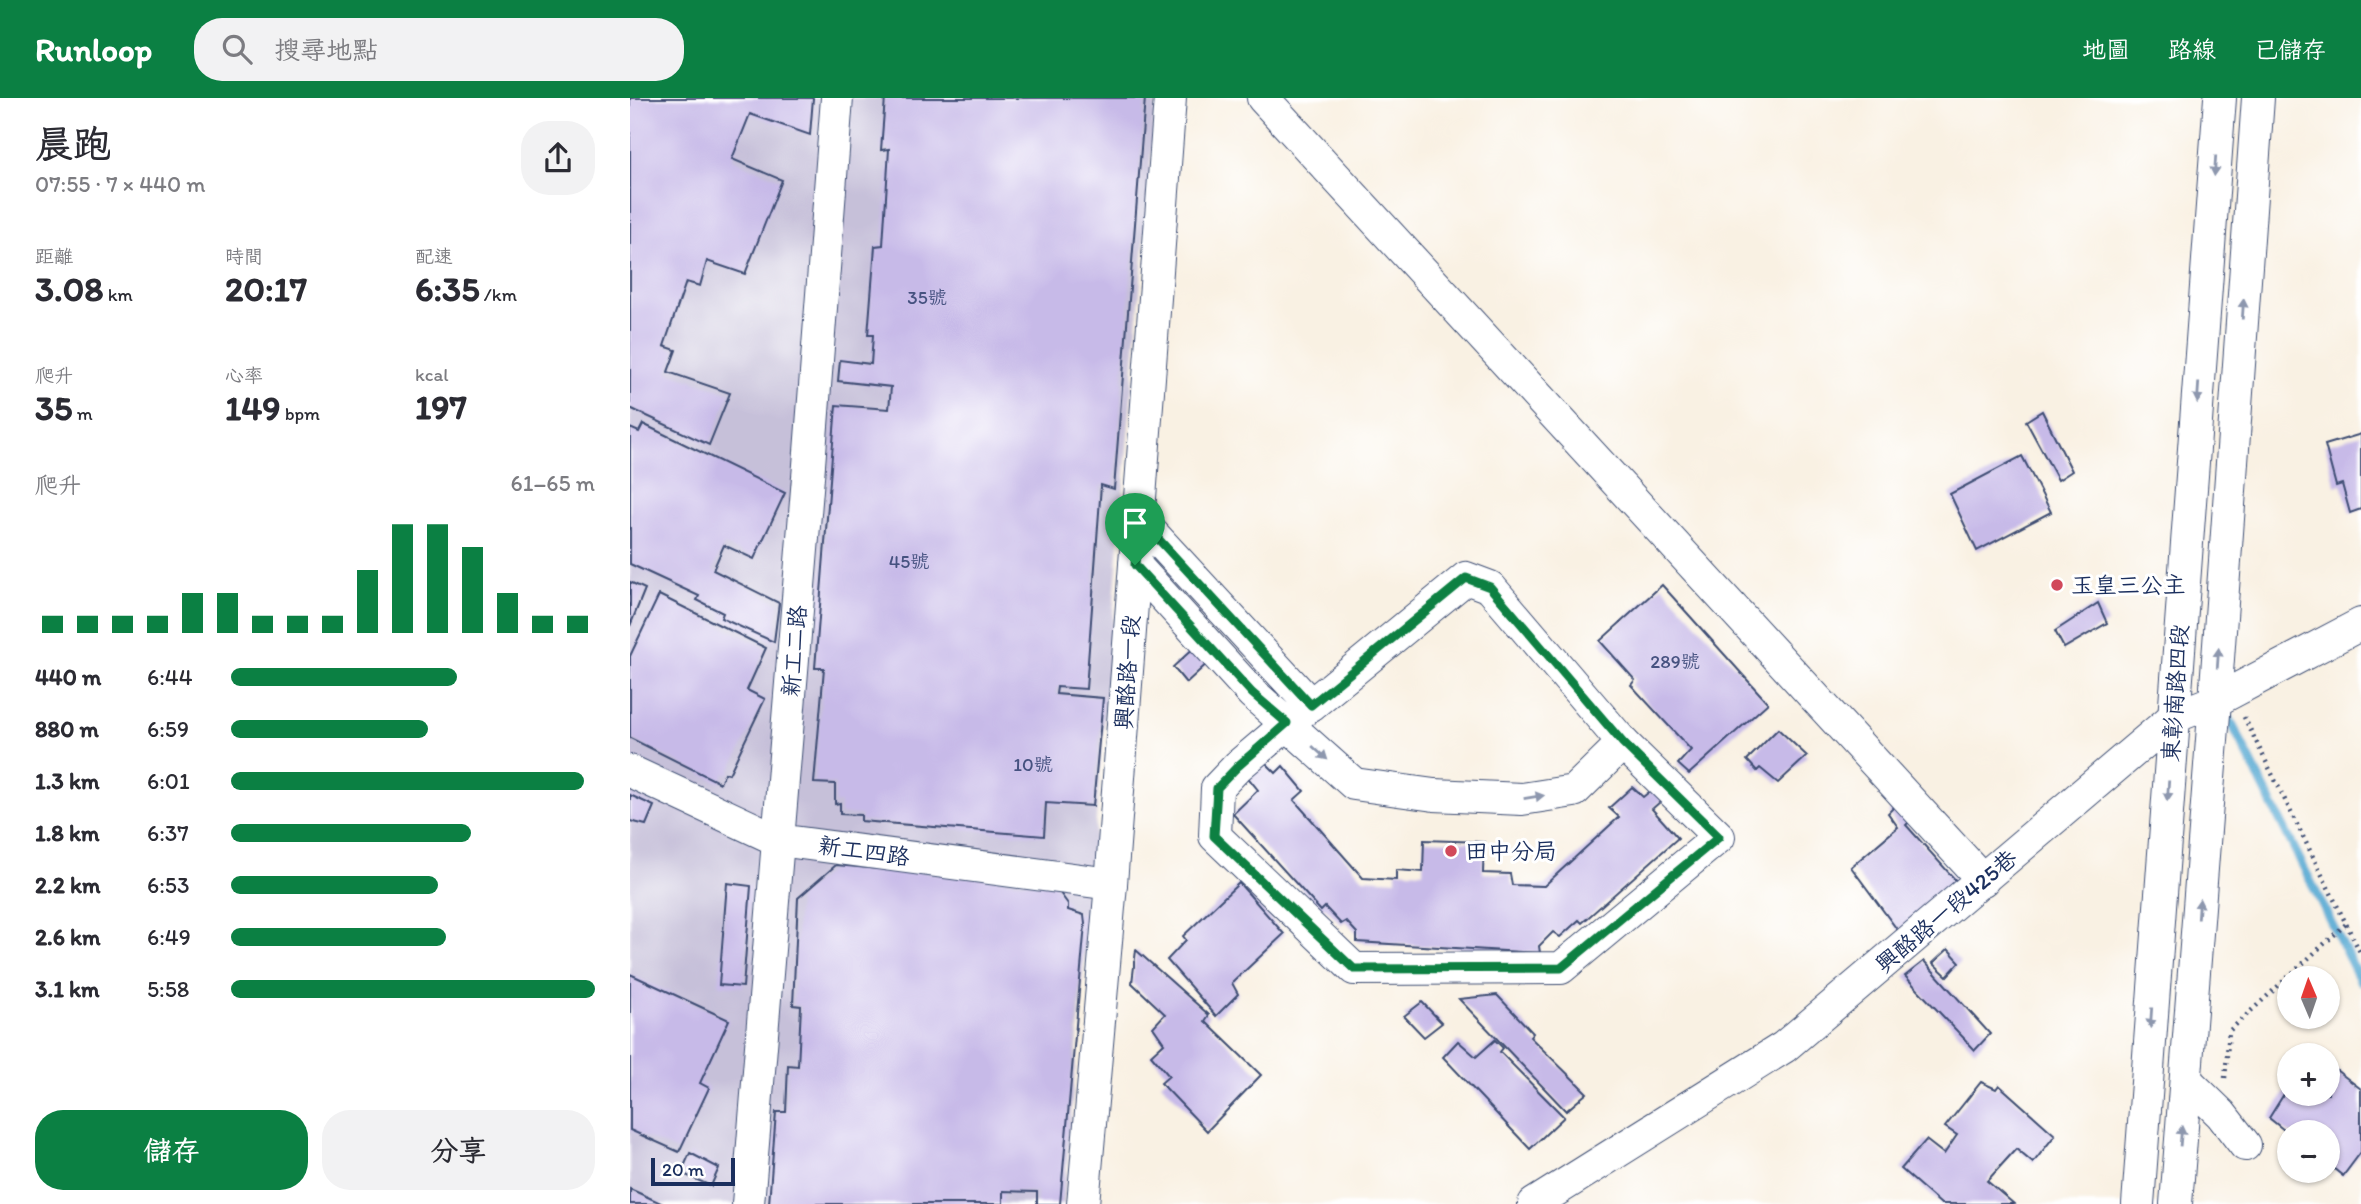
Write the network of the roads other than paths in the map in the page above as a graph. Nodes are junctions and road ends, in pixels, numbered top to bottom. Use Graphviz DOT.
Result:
graph roads {
  1 [pos="837,98"];
  2 [pos="1170,98"];
  3 [pos="1263,98"];
  4 [pos="2220,98"];
  5 [pos="2258,98"];
  6 [pos="1139,518"];
  7 [pos="1135,565"];
  8 [pos="2361,624"];
  9 [pos="2223,697"];
  10 [pos="1299,714"];
  11 [pos="2174,718"];
  12 [pos="1623,743"];
  13 [pos="630,771"];
  14 [pos="778,839"];
  15 [pos="1983,880"];
  16 [pos="1111,884"];
  17 [pos="2186,1080"];
  18 [pos="2245,1145"];
  19 [pos="748,1204"];
  20 [pos="1083,1204"];
  21 [pos="1534,1204"];
  22 [pos="2138,1204"];
  23 [pos="2176,1204"];
  1 -- 14 [label="street, 新工二路"];
  2 -- 6 [label="street, 興酪路一段"];
  3 -- 15 [label="street"];
  4 -- 11 [label="street, 東彰南路四段, one-way"];
  9 -- 5 [label="street, 東彰南路四段, one-way"];
  6 -- 7 [label="street, 興酪路一段"];
  6 -- 10 [label="street"];
  7 -- 10 [label="street"];
  7 -- 16 [label="street, 興酪路一段"];
  8 -- 9 [label="street, 興酪路一段425巷"];
  9 -- 11 [label="street, 興酪路一段425巷"];
  17 -- 9 [label="street, 東彰南路四段, one-way"];
  10 -- 12 [label="street, one-way"];
  10 -- 12 [label="street"];
  10 -- 12 [label="street"];
  11 -- 15 [label="street, 興酪路一段425巷"];
  11 -- 22 [label="street, 東彰南路四段, one-way"];
  13 -- 14 [label="street, 新工四路"];
  14 -- 16 [label="street, 新工四路"];
  14 -- 19 [label="street, 新工二路"];
  15 -- 21 [label="street, 興酪路一段425巷"];
  16 -- 20 [label="street, 興酪路一段"];
  17 -- 18 [label="street"];
  23 -- 17 [label="street, 東彰南路四段, one-way"];
}
